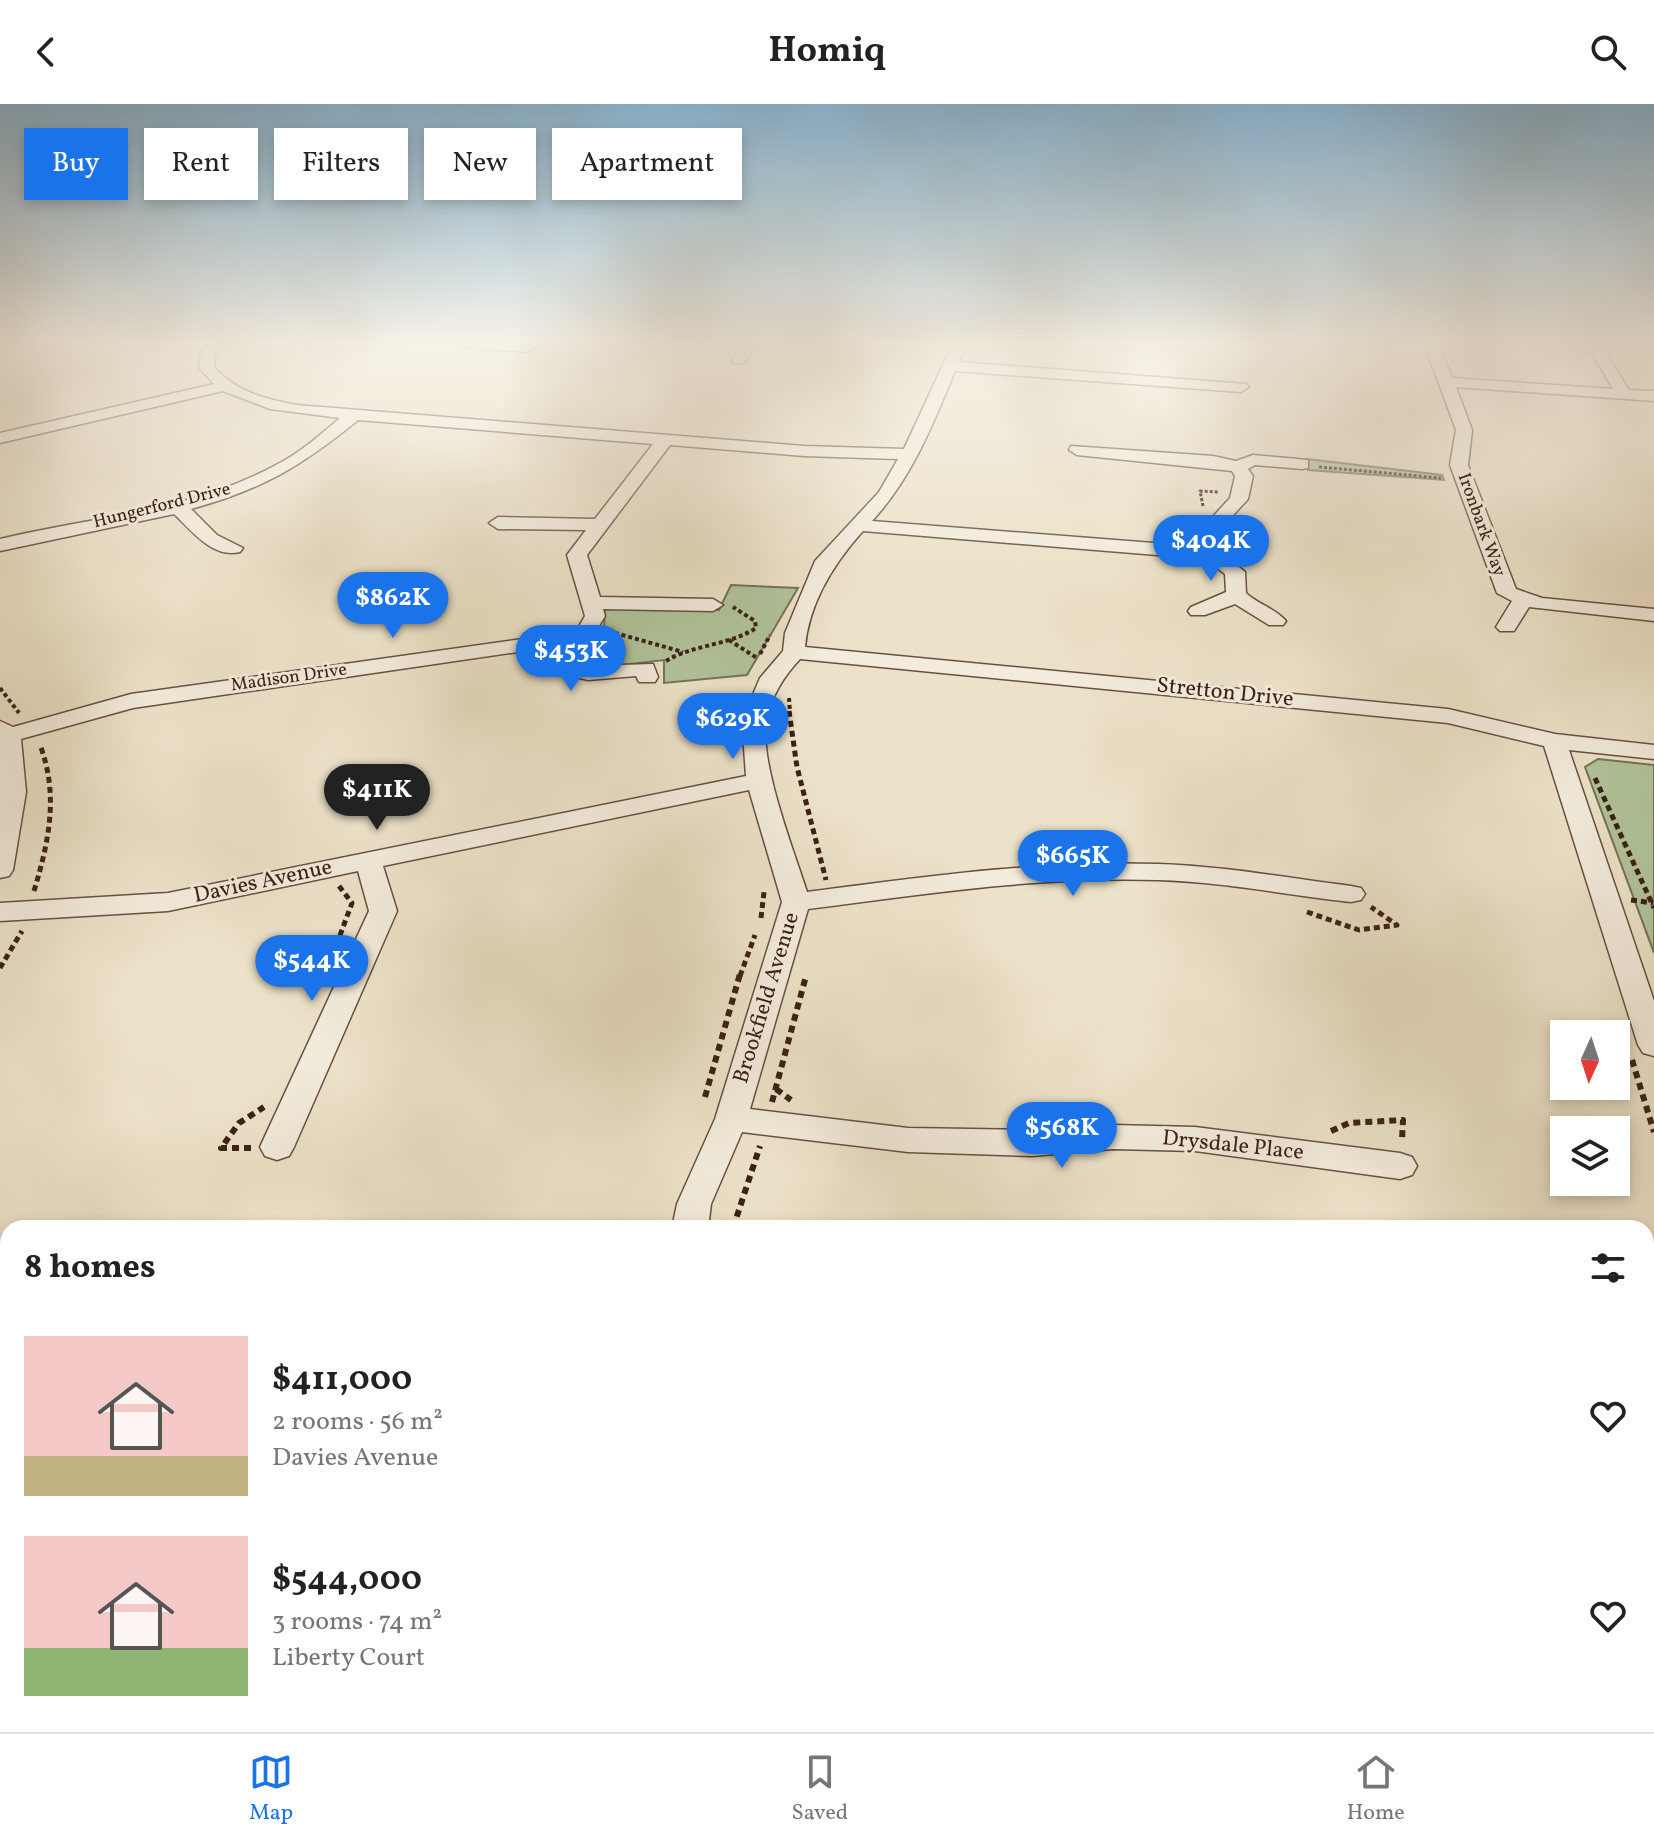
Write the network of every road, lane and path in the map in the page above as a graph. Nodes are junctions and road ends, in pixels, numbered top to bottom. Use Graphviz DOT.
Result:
graph roads {
  1 [pos="83,419"];
  2 [pos="349,419"];
  3 [pos="392,419"];
  4 [pos="927,419"];
  5 [pos="1460,419"];
  6 [pos="0,438"];
  7 [pos="665,440"];
  8 [pos="1077,450"];
  9 [pos="908,454"];
  10 [pos="1309,466"];
  11 [pos="1238,467"];
  12 [pos="1450,479"];
  13 [pos="1240,492"];
  14 [pos="177,506"];
  15 [pos="1204,507"];
  16 [pos="498,523"];
  17 [pos="601,525"];
  18 [pos="857,525"];
  19 [pos="0,545"];
  20 [pos="233,548"];
  21 [pos="1210,553"];
  22 [pos="1236,594"];
  23 [pos="1522,601"];
  24 [pos="592,603"];
  25 [pos="713,605"];
  26 [pos="1198,611"];
  27 [pos="1654,615"];
  28 [pos="1276,621"];
  29 [pos="590,626"];
  30 [pos="1507,627"];
  31 [pos="729,640"];
  32 [pos="552,641"];
  33 [pos="684,652"];
  34 [pos="794,652"];
  35 [pos="757,658"];
  36 [pos="647,677"];
  37 [pos="790,692"];
  38 [pos="4,731"];
  39 [pos="1555,741"];
  40 [pos="1654,752"];
  41 [pos="1594,774"];
  42 [pos="759,781"];
  43 [pos="368,859"];
  44 [pos="0,870"];
  45 [pos="1351,894"];
  46 [pos="830,898"];
  47 [pos="796,902"];
  48 [pos="1296,907"];
  49 [pos="1654,908"];
  50 [pos="0,912"];
  51 [pos="808,968"];
  52 [pos="1642,1050"];
  53 [pos="731,1119"];
  54 [pos="766,1123"];
  55 [pos="1654,1132"];
  56 [pos="277,1147"];
  57 [pos="1400,1166"];
  58 [pos="691,1220"];
  59 [pos="736,1220"];
  1 -- 6 [label="street"];
  2 -- 14 [label="street, Hungerford Drive"];
  3 -- 7 [label="street"];
  4 -- 9 [label="street, Brookfield Avenue"];
  5 -- 23 [label="street, Ironbark Way"];
  7 -- 9 [label="street"];
  7 -- 17 [label="street"];
  8 -- 11 [label="street"];
  9 -- 18 [label="street, Brookfield Avenue"];
  10 -- 11 [label="street"];
  10 -- 12 [label="path"];
  11 -- 13 [label="street"];
  13 -- 15 [label="path"];
  13 -- 21 [label="street"];
  14 -- 19 [label="street, Hungerford Drive"];
  14 -- 20 [label="street"];
  16 -- 17 [label="street"];
  17 -- 24 [label="street"];
  18 -- 21 [label="street"];
  18 -- 34 [label="street, Brookfield Avenue"];
  21 -- 22 [label="street"];
  22 -- 26 [label="street"];
  22 -- 28 [label="street"];
  23 -- 27 [label="street"];
  23 -- 30 [label="street, Ironbark Way"];
  24 -- 25 [label="street"];
  24 -- 29 [label="street"];
  25 -- 31 [label="path"];
  29 -- 32 [label="street, Madison Drive"];
  29 -- 33 [label="path"];
  31 -- 33 [label="path"];
  31 -- 35 [label="path"];
  32 -- 36 [label="street"];
  32 -- 38 [label="street, Madison Drive"];
  33 -- 36 [label="path"];
  34 -- 39 [label="street, Stretton Drive"];
  34 -- 42 [label="street, Brookfield Avenue"];
  37 -- 46 [label="path"];
  38 -- 44 [label="street"];
  39 -- 40 [label="street, Stretton Drive"];
  39 -- 52 [label="street"];
  41 -- 49 [label="path"];
  42 -- 43 [label="street, Davies Avenue"];
  42 -- 47 [label="street, Brookfield Avenue"];
  43 -- 50 [label="street, Davies Avenue"];
  43 -- 56 [label="street"];
  45 -- 46 [label="street"];
  45 -- 48 [label="path"];
  46 -- 47 [label="street"];
  47 -- 53 [label="street, Brookfield Avenue"];
  51 -- 54 [label="path"];
  52 -- 55 [label="path"];
  53 -- 54 [label="street, Drysdale Place"];
  53 -- 58 [label="street, Brookfield Avenue"];
  54 -- 57 [label="street, Drysdale Place"];
  54 -- 59 [label="path"];
}
